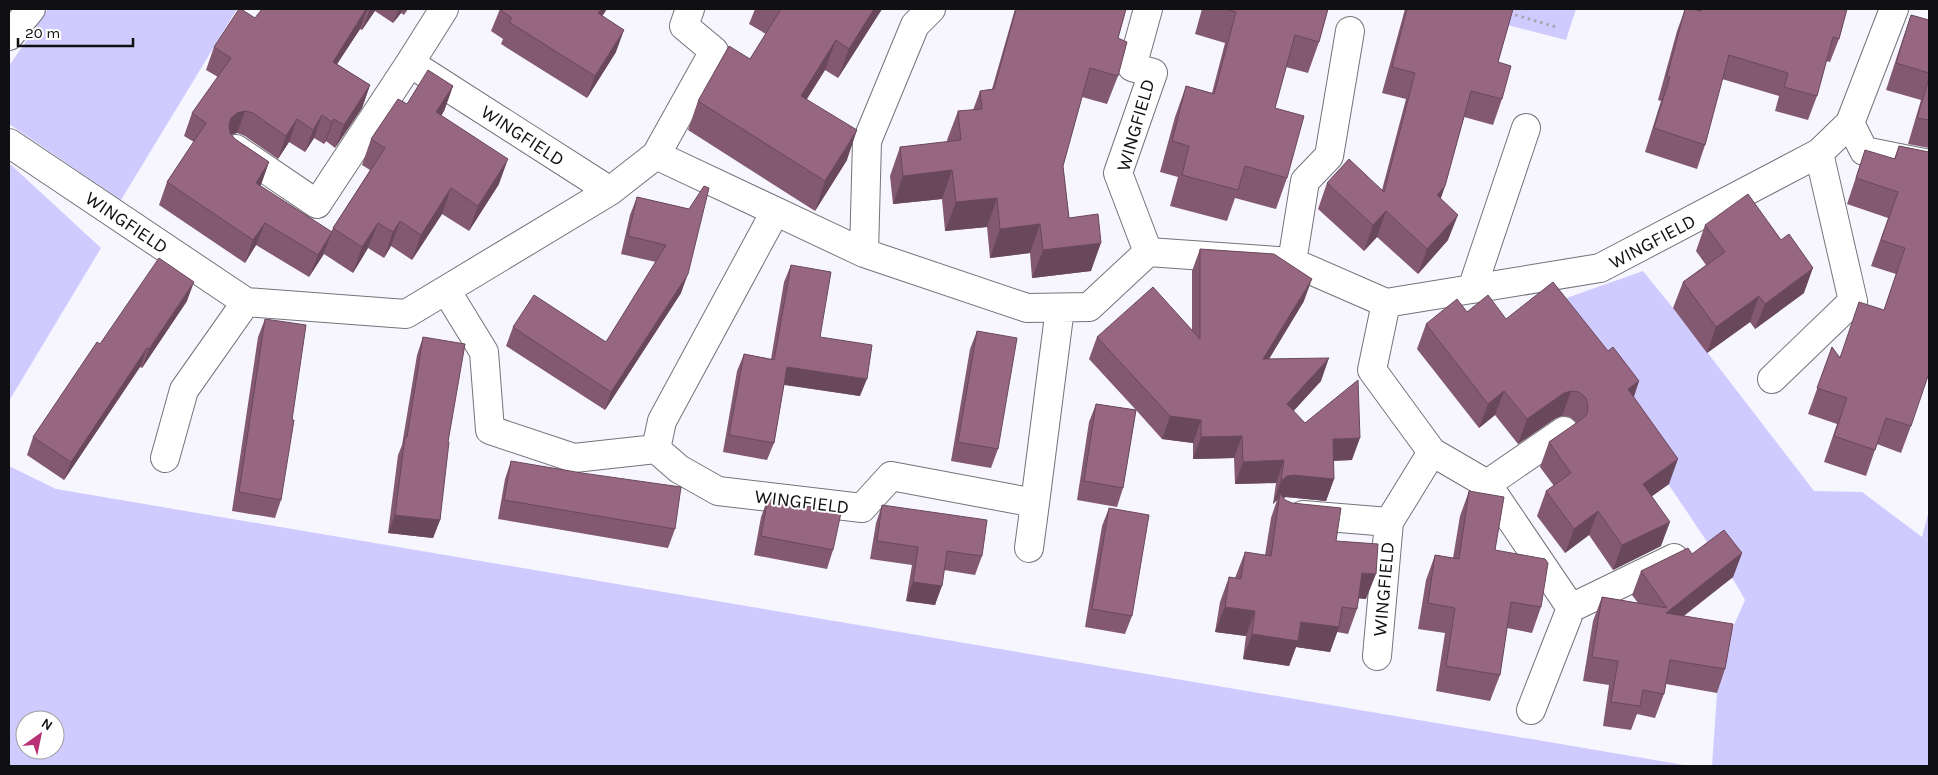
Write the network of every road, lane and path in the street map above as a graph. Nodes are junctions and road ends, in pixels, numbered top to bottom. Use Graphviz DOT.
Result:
graph roads {
  1 [pos="31,9"];
  2 [pos="444,9"];
  3 [pos="690,9"];
  4 [pos="931,9"];
  5 [pos="1148,9"];
  6 [pos="1894,9"];
  7 [pos="1502,11"];
  8 [pos="1556,27"];
  9 [pos="1350,31"];
  10 [pos="9,36"];
  11 [pos="410,63"];
  12 [pos="1850,123"];
  13 [pos="1526,128"];
  14 [pos="9,143"];
  15 [pos="236,149"];
  16 [pos="1819,153"];
  17 [pos="656,156"];
  18 [pos="1929,164"];
  19 [pos="610,191"];
  20 [pos="775,212"];
  21 [pos="1148,252"];
  22 [pos="864,253"];
  23 [pos="1292,262"];
  24 [pos="1472,289"];
  25 [pos="446,290"];
  26 [pos="246,302"];
  27 [pos="1386,303"];
  28 [pos="1060,308"];
  29 [pos="1772,379"];
  30 [pos="1564,431"];
  31 [pos="656,449"];
  32 [pos="1432,452"];
  33 [pos="165,458"];
  34 [pos="1487,484"];
  35 [pos="1034,503"];
  36 [pos="1285,513"];
  37 [pos="1389,522"];
  38 [pos="1029,548"];
  39 [pos="1684,552"];
  40 [pos="1571,608"];
  41 [pos="1377,656"];
  42 [pos="1530,710"];
  1 -- 10 [label="street"];
  2 -- 11 [label="street"];
  3 -- 17 [label="street, WINGFIELD"];
  4 -- 22 [label="street"];
  5 -- 21 [label="street, WINGFIELD"];
  6 -- 12 [label="street, WINGFIELD"];
  7 -- 8 [label="path"];
  9 -- 23 [label="street"];
  11 -- 15 [label="street"];
  11 -- 19 [label="street, WINGFIELD"];
  12 -- 16 [label="street, WINGFIELD"];
  12 -- 18 [label="street"];
  13 -- 24 [label="street"];
  14 -- 26 [label="street, WINGFIELD"];
  16 -- 24 [label="street, WINGFIELD"];
  16 -- 29 [label="street"];
  17 -- 19 [label="street, WINGFIELD"];
  17 -- 20 [label="street"];
  19 -- 25 [label="street, WINGFIELD"];
  20 -- 22 [label="street"];
  20 -- 31 [label="street"];
  21 -- 23 [label="street"];
  21 -- 28 [label="street"];
  22 -- 28 [label="street"];
  23 -- 27 [label="street"];
  24 -- 27 [label="street, WINGFIELD"];
  25 -- 26 [label="street, WINGFIELD"];
  25 -- 31 [label="street"];
  26 -- 33 [label="street"];
  27 -- 32 [label="street"];
  28 -- 35 [label="street"];
  30 -- 34 [label="street"];
  31 -- 35 [label="street, WINGFIELD"];
  32 -- 34 [label="street"];
  32 -- 37 [label="street, WINGFIELD"];
  34 -- 40 [label="street"];
  35 -- 38 [label="street"];
  36 -- 37 [label="street, WINGFIELD"];
  37 -- 41 [label="street, WINGFIELD"];
  39 -- 40 [label="street"];
  40 -- 42 [label="street"];
}
